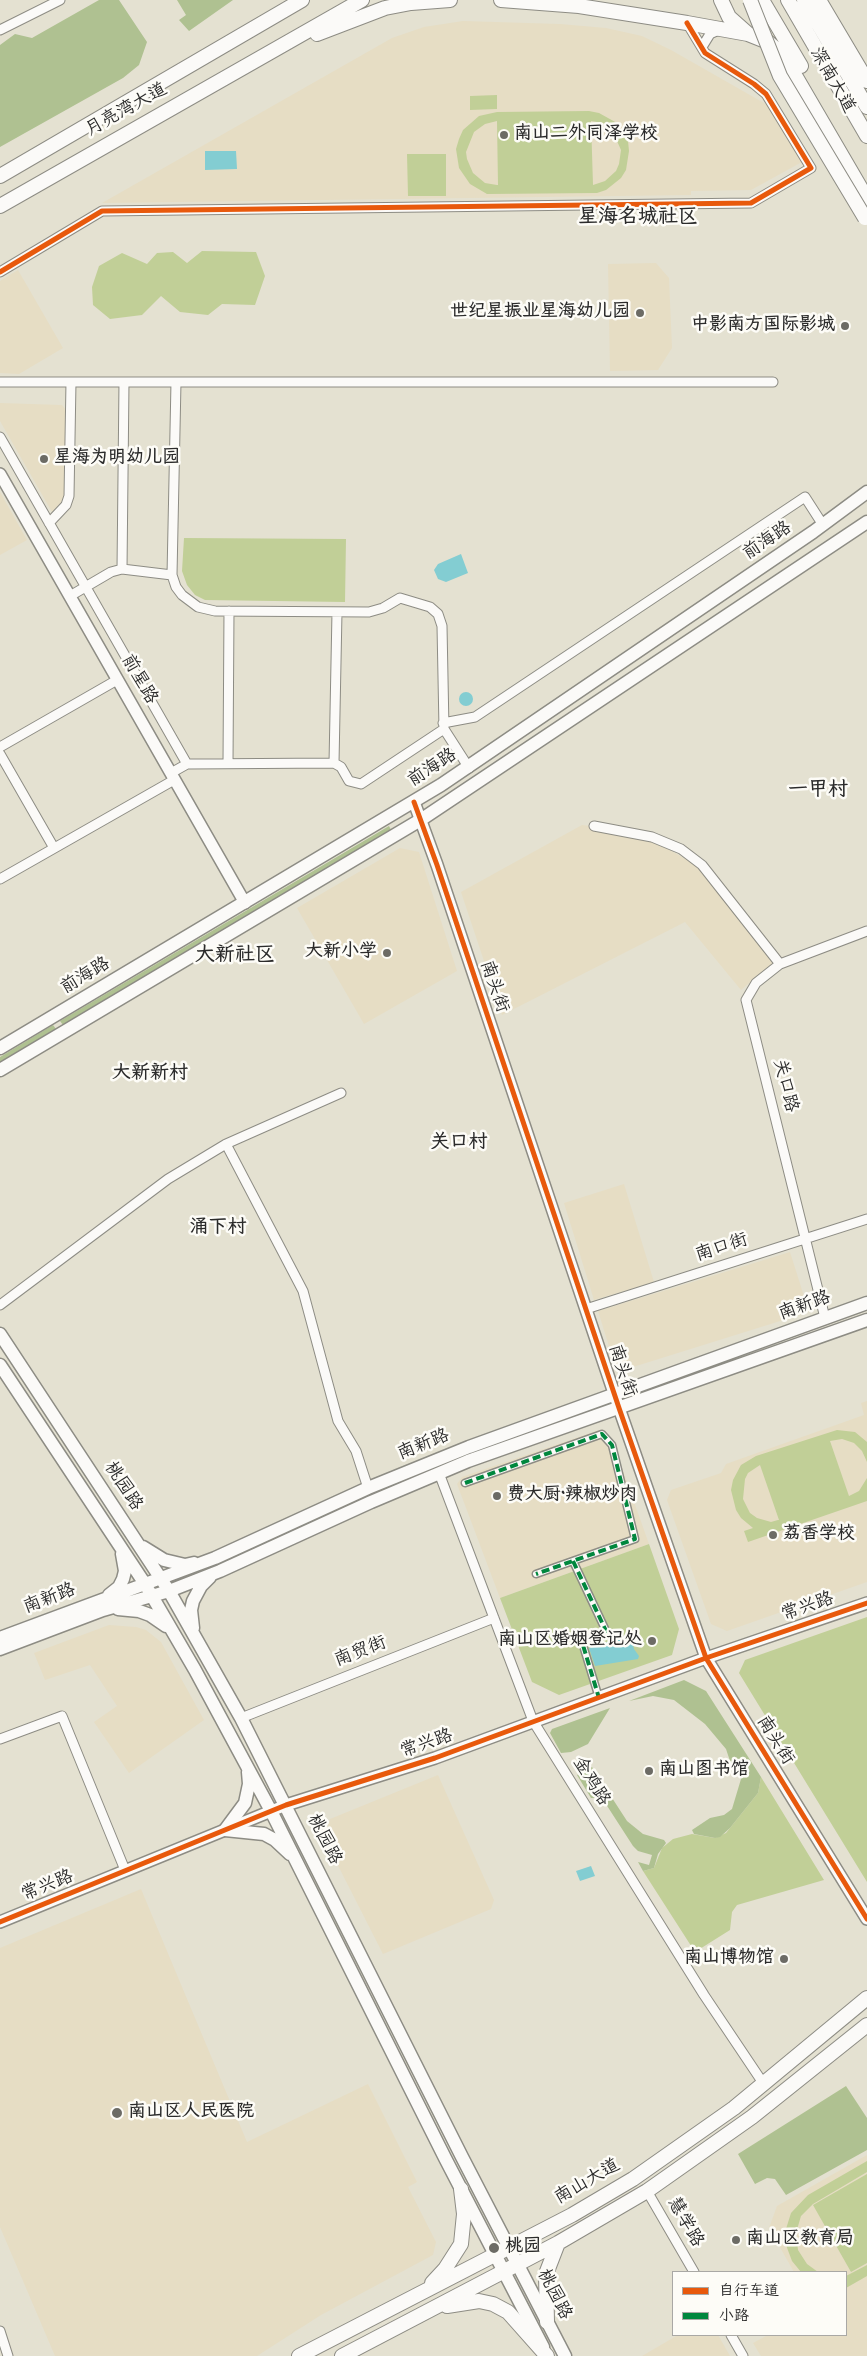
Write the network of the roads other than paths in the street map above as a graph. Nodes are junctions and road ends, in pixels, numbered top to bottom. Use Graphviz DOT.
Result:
graph roads {
  1 [pos="60,0"];
  2 [pos="289,0"];
  3 [pos="302,0"];
  4 [pos="362,0"];
  5 [pos="450,0"];
  6 [pos="501,0"];
  7 [pos="574,0"];
  8 [pos="721,0"];
  9 [pos="750,0"];
  10 [pos="762,0"];
  11 [pos="788,0"];
  12 [pos="804,0"];
  13 [pos="819,0"];
  14 [pos="543,3"];
  15 [pos="687,22"];
  16 [pos="252,28"];
  17 [pos="721,29"];
  18 [pos="0,30"];
  19 [pos="748,34"];
  20 [pos="702,47"];
  21 [pos="274,50"];
  22 [pos="867,81"];
  23 [pos="867,107"];
  24 [pos="867,136"];
  25 [pos="0,176"];
  26 [pos="867,180"];
  27 [pos="867,199"];
  28 [pos="0,206"];
  29 [pos="866,219"];
  30 [pos="0,272"];
  31 [pos="0,382"];
  32 [pos="71,382"];
  33 [pos="124,382"];
  34 [pos="176,382"];
  35 [pos="773,382"];
  36 [pos="0,437"];
  37 [pos="0,474"];
  38 [pos="867,492"];
  39 [pos="867,522"];
  40 [pos="49,523"];
  41 [pos="823,525"];
  42 [pos="122,569"];
  43 [pos="172,575"];
  44 [pos="86,586"];
  45 [pos="70,596"];
  46 [pos="229,611"];
  47 [pos="337,612"];
  48 [pos="117,680"];
  49 [pos="443,726"];
  50 [pos="0,746"];
  51 [pos="0,754"];
  52 [pos="228,763"];
  53 [pos="334,763"];
  54 [pos="188,764"];
  55 [pos="469,768"];
  56 [pos="173,776"];
  57 [pos="414,802"];
  58 [pos="422,820"];
  59 [pos="594,826"];
  60 [pos="54,848"];
  61 [pos="0,879"];
  62 [pos="245,903"];
  63 [pos="867,931"];
  64 [pos="780,964"];
  65 [pos="0,1048"];
  66 [pos="0,1070"];
  67 [pos="341,1093"];
  68 [pos="226,1144"];
  69 [pos="867,1219"];
  70 [pos="805,1240"];
  71 [pos="867,1303"];
  72 [pos="0,1305"];
  73 [pos="586,1309"];
  74 [pos="826,1318"];
  75 [pos="867,1320"];
  76 [pos="0,1334"];
  77 [pos="0,1364"];
  78 [pos="615,1395"];
  79 [pos="619,1408"];
  80 [pos="439,1473"];
  81 [pos="466,1483"];
  82 [pos="368,1488"];
  83 [pos="138,1544"];
  84 [pos="119,1545"];
  85 [pos="216,1558"];
  86 [pos="573,1561"];
  87 [pos="220,1571"];
  88 [pos="536,1574"];
  89 [pos="161,1579"];
  90 [pos="149,1590"];
  91 [pos="169,1591"];
  92 [pos="867,1603"];
  93 [pos="102,1605"];
  94 [pos="494,1618"];
  95 [pos="0,1638"];
  96 [pos="176,1638"];
  97 [pos="197,1640"];
  98 [pos="0,1649"];
  99 [pos="706,1658"];
  100 [pos="599,1698"];
  101 [pos="241,1718"];
  102 [pos="533,1722"];
  103 [pos="0,1739"];
  104 [pos="246,1764"];
  105 [pos="286,1804"];
  106 [pos="271,1811"];
  107 [pos="225,1830"];
  108 [pos="295,1858"];
  109 [pos="125,1870"];
  110 [pos="867,1918"];
  111 [pos="0,1922"];
  112 [pos="867,1998"];
  113 [pos="867,2025"];
  114 [pos="764,2083"];
  115 [pos="460,2189"];
  116 [pos="647,2191"];
  117 [pos="558,2243"];
  118 [pos="509,2247"];
  119 [pos="495,2254"];
  120 [pos="518,2264"];
  121 [pos="504,2271"];
  122 [pos="693,2271"];
  123 [pos="420,2293"];
  124 [pos="430,2310"];
  125 [pos="548,2322"];
  126 [pos="0,2331"];
  127 [pos="732,2336"];
  128 [pos="8,2356"];
  129 [pos="299,2356"];
  130 [pos="342,2356"];
  131 [pos="547,2356"];
  132 [pos="565,2356"];
  133 [pos="743,2356"];
  1 -- 18 [label="street"];
  2 -- 16 [label="main road"];
  3 -- 16 [label="main road"];
  4 -- 21 [label="main road"];
  5 -- 21 [label="main road"];
  6 -- 14 [label="main road"];
  7 -- 14 [label="main road"];
  8 -- 19 [label="main road"];
  9 -- 29 [label="main road, bridge"];
  10 -- 26 [label="main road, 深南大道"];
  11 -- 24 [label="main road, 深南大道"];
  12 -- 23 [label="main road"];
  13 -- 22 [label="main road, 深南大道"];
  14 -- 15 [label="main road"];
  15 -- 17 [label="main road"];
  15 -- 20 [label="street"];
  16 -- 25 [label="main road, 月亮湾大道"];
  17 -- 19 [label="main road"];
  17 -- 20 [label="street"];
  19 -- 27 [label="main road, 深南大道"];
  20 -- 30 [label="street"];
  21 -- 28 [label="main road, 月亮湾大道"];
  31 -- 32 [label="street"];
  32 -- 33 [label="street"];
  32 -- 40 [label="street"];
  33 -- 34 [label="street"];
  33 -- 42 [label="street"];
  34 -- 35 [label="street"];
  34 -- 43 [label="street"];
  36 -- 40 [label="street"];
  37 -- 45 [label="street, 前星路"];
  38 -- 41 [label="main road, 前海路"];
  39 -- 58 [label="main road, 前海路"];
  40 -- 44 [label="street"];
  41 -- 49 [label="street"];
  41 -- 55 [label="main road, 前海路"];
  42 -- 43 [label="street"];
  42 -- 44 [label="street"];
  43 -- 46 [label="street"];
  44 -- 45 [label="street"];
  44 -- 54 [label="street"];
  45 -- 48 [label="street, 前星路"];
  46 -- 47 [label="street"];
  46 -- 52 [label="street"];
  47 -- 49 [label="street"];
  47 -- 53 [label="street"];
  48 -- 50 [label="street"];
  48 -- 56 [label="street, 前星路"];
  49 -- 53 [label="street"];
  49 -- 55 [label="street"];
  51 -- 60 [label="street"];
  52 -- 53 [label="street"];
  52 -- 54 [label="street"];
  54 -- 56 [label="street"];
  55 -- 57 [label="main road, 前海路"];
  56 -- 60 [label="street"];
  56 -- 62 [label="street, 前星路"];
  57 -- 58 [label="street, 南头街"];
  57 -- 62 [label="main road, 前海路"];
  58 -- 66 [label="main road, 前海路"];
  58 -- 73 [label="street, 南头街"];
  59 -- 64 [label="street"];
  60 -- 61 [label="street"];
  62 -- 65 [label="main road, 前海路"];
  63 -- 64 [label="street, 关口路"];
  64 -- 70 [label="street, 关口路"];
  67 -- 68 [label="street"];
  68 -- 72 [label="street"];
  68 -- 82 [label="street"];
  69 -- 70 [label="street, 南口街"];
  70 -- 73 [label="street, 南口街"];
  70 -- 74 [label="street, 关口路"];
  71 -- 74 [label="main road, 南新路"];
  73 -- 78 [label="street, 南头街"];
  74 -- 78 [label="main road, 南新路"];
  75 -- 79 [label="main road, 南新路"];
  76 -- 83 [label="main road, 桃园路"];
  77 -- 84 [label="main road, 桃园路"];
  78 -- 79 [label="street, 南头街"];
  78 -- 82 [label="main road, 南新路"];
  79 -- 80 [label="main road, 南新路"];
  79 -- 99 [label="street, 南头街"];
  80 -- 87 [label="main road, 南新路"];
  80 -- 94 [label="street, 金鸡路"];
  81 -- 86 [label="street"];
  82 -- 85 [label="main road, 南新路"];
  83 -- 85 [label="main road"];
  83 -- 89 [label="main road, 桃园路"];
  84 -- 90 [label="main road, 桃园路"];
  84 -- 93 [label="main road"];
  85 -- 89 [label="main road, 南新路"];
  86 -- 88 [label="street"];
  86 -- 100 [label="street"];
  87 -- 91 [label="main road, 南新路"];
  87 -- 97 [label="main road"];
  89 -- 90 [label="main road, 南新路"];
  89 -- 91 [label="main road, 桃园路"];
  90 -- 91 [label="main road, 南新路"];
  90 -- 93 [label="main road, 南新路"];
  90 -- 96 [label="main road, 桃园路"];
  91 -- 97 [label="main road, 桃园路"];
  92 -- 99 [label="street, 常兴路"];
  93 -- 95 [label="main road, 南新路"];
  93 -- 96 [label="main road"];
  93 -- 98 [label="main road, 南新路"];
  94 -- 101 [label="street, 南贸街"];
  94 -- 102 [label="street, 金鸡路"];
  96 -- 104 [label="main road, 桃园路"];
  97 -- 101 [label="main road, 桃园路"];
  99 -- 100 [label="street, 常兴路"];
  99 -- 110 [label="street, 南头街"];
  100 -- 102 [label="street, 常兴路"];
  101 -- 105 [label="main road, 桃园路"];
  102 -- 105 [label="street, 常兴路"];
  102 -- 114 [label="street, 金鸡路"];
  103 -- 109 [label="street"];
  104 -- 106 [label="main road, 桃园路"];
  104 -- 107 [label="main road"];
  105 -- 106 [label="street, 常兴路"];
  105 -- 118 [label="main road, 桃园路"];
  106 -- 107 [label="street, 常兴路"];
  106 -- 108 [label="main road, 桃园路"];
  107 -- 108 [label="main road"];
  107 -- 109 [label="street, 常兴路"];
  108 -- 115 [label="main road, 桃园路"];
  109 -- 111 [label="street, 常兴路"];
  112 -- 114 [label="main road, 南山大道"];
  113 -- 116 [label="main road, 南山大道"];
  114 -- 118 [label="main road, 南山大道"];
  115 -- 119 [label="main road, 桃园路"];
  115 -- 123 [label="main road"];
  116 -- 117 [label="main road, 南山大道"];
  116 -- 122 [label="street, 慧学路"];
  117 -- 120 [label="main road, 南山大道"];
  117 -- 125 [label="main road"];
  118 -- 119 [label="main road, 南山大道"];
  118 -- 120 [label="main road, 桃园路"];
  119 -- 121 [label="main road, 桃园路"];
  119 -- 123 [label="main road, 南山大道"];
  120 -- 121 [label="main road, 南山大道"];
  120 -- 125 [label="main road, 桃园路"];
  121 -- 124 [label="main road, 南山大道"];
  121 -- 131 [label="main road, 桃园路"];
  123 -- 129 [label="main road, 南山大道"];
  124 -- 130 [label="main road, 南山大道"];
  124 -- 131 [label="main road"];
  125 -- 132 [label="main road, 桃园路"];
  126 -- 128 [label="street"];
  127 -- 133 [label="street"];
}
